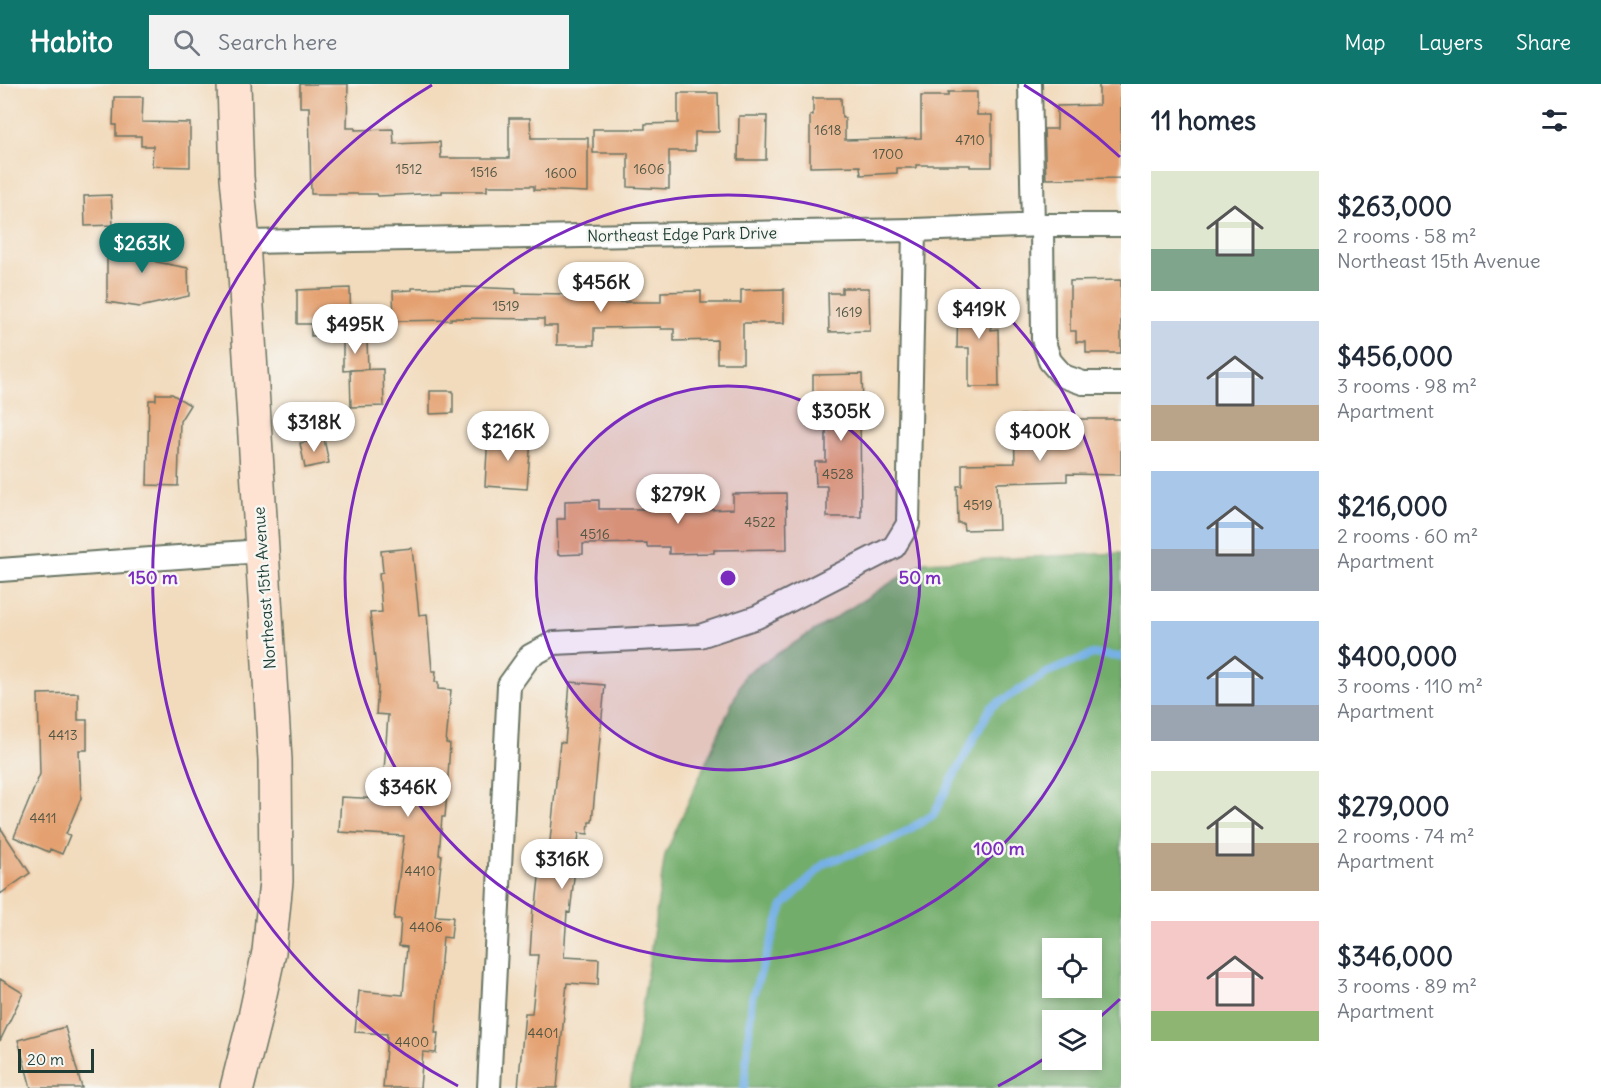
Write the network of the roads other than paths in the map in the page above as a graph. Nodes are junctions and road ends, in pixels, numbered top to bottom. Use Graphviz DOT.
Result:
graph roads {
  1 [pos="234,84"];
  2 [pos="1030,84"];
  3 [pos="1037,225"];
  4 [pos="1121,225"];
  5 [pos="914,230"];
  6 [pos="243,242"];
  7 [pos="1121,383"];
  8 [pos="261,551"];
  9 [pos="0,570"];
  10 [pos="237,1088"];
  11 [pos="489,1088"];
  1 -- 6 [label="street, Northeast 15th Avenue"];
  2 -- 3 [label="street"];
  3 -- 4 [label="street, Northeast Edge Park Drive"];
  3 -- 5 [label="street, Northeast Edge Park Drive"];
  3 -- 7 [label="street"];
  5 -- 6 [label="street, Northeast Edge Park Drive"];
  5 -- 11 [label="street"];
  6 -- 8 [label="street, Northeast 15th Avenue"];
  8 -- 9 [label="street"];
  8 -- 10 [label="street, Northeast 15th Avenue"];
}
